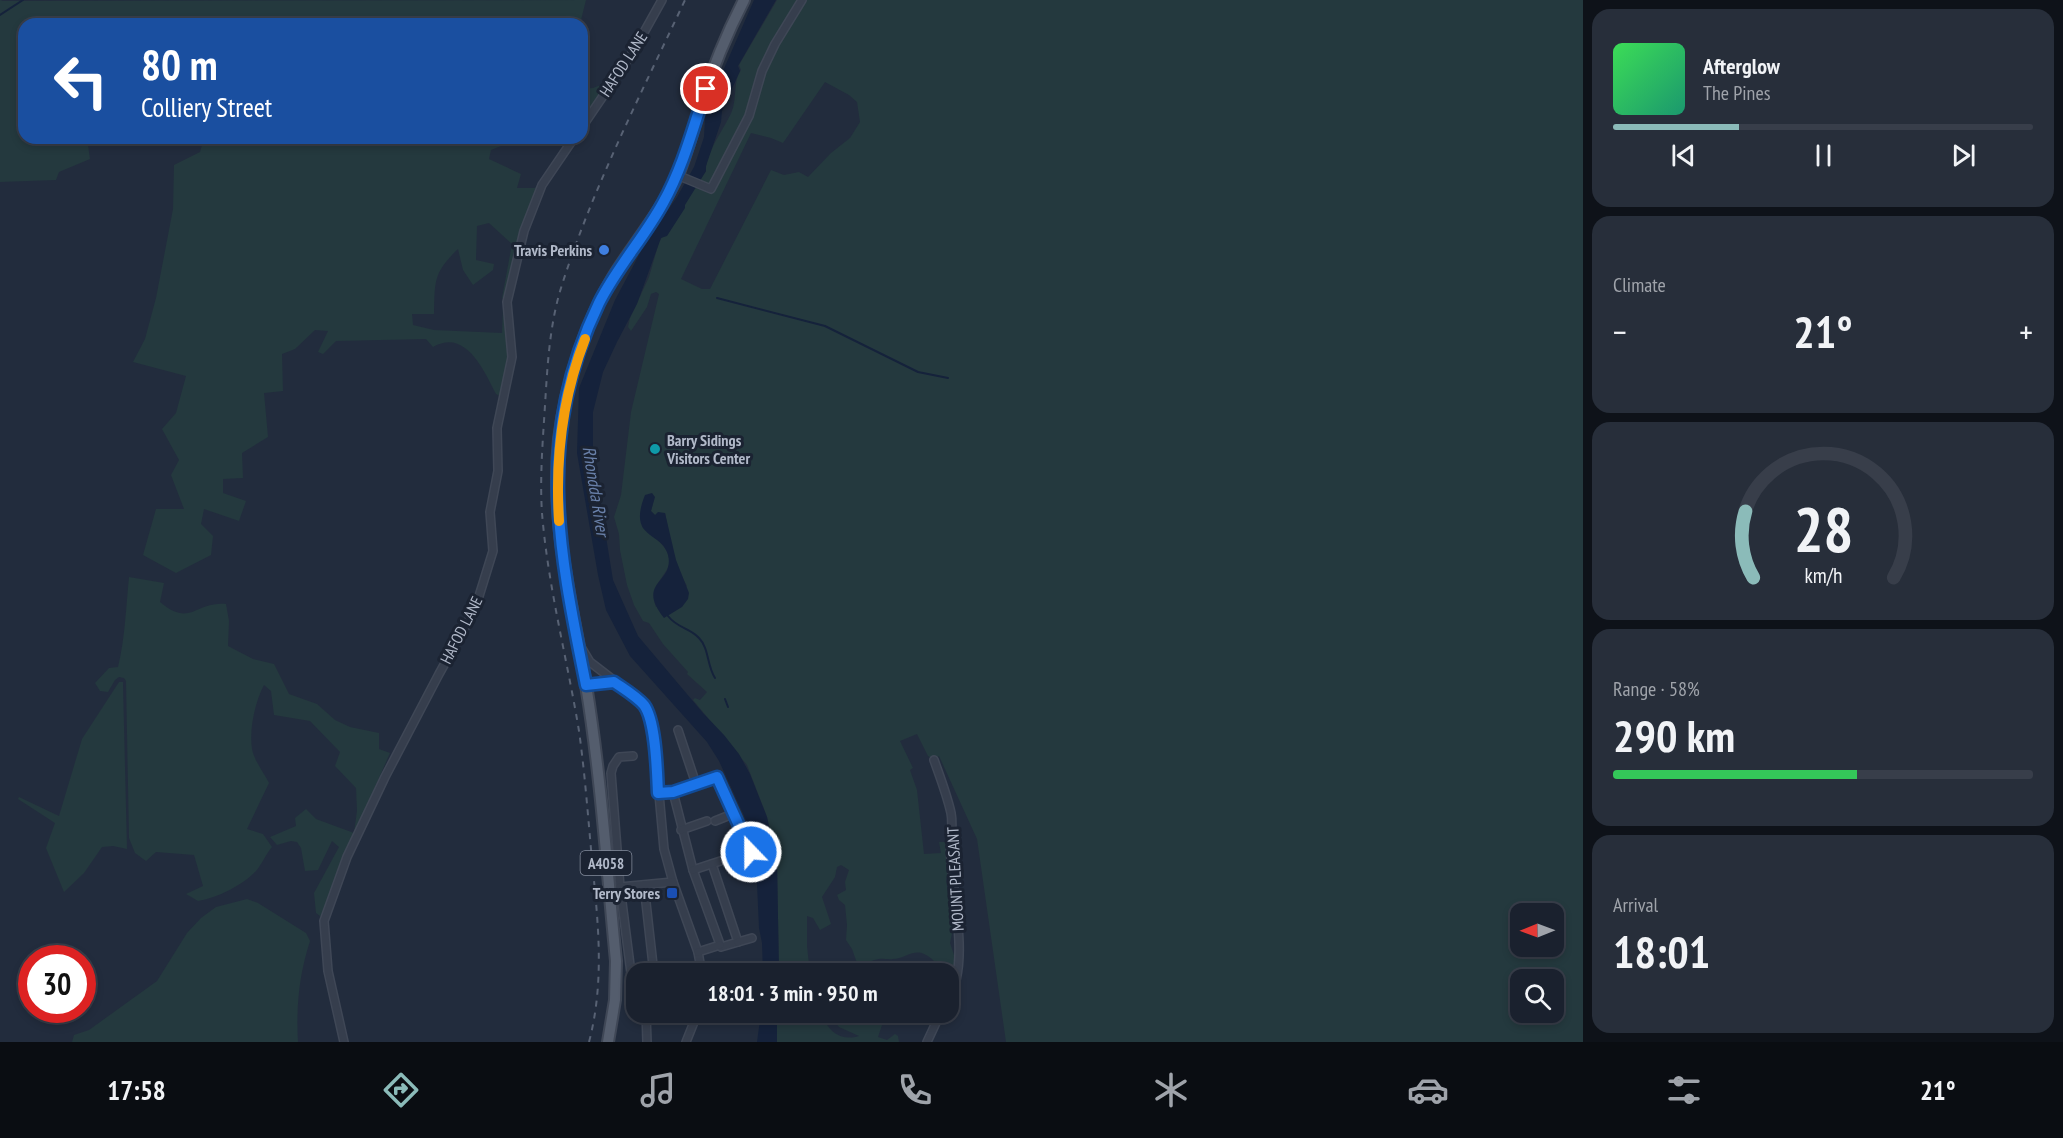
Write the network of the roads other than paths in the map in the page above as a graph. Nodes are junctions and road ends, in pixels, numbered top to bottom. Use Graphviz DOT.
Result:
graph roads {
  1 [pos="662,0"];
  2 [pos="744,0"];
  3 [pos="802,0"];
  4 [pos="588,118"];
  5 [pos="570,144"];
  6 [pos="681,177"];
  7 [pos="577,641"];
  8 [pos="614,682"];
  9 [pos="586,685"];
  10 [pos="678,730"];
  11 [pos="633,756"];
  12 [pos="934,760"];
  13 [pos="696,784"];
  14 [pos="673,792"];
  15 [pos="658,793"];
  16 [pos="735,813"];
  17 [pos="681,830"];
  18 [pos="712,864"];
  19 [pos="693,870"];
  20 [pos="673,882"];
  21 [pos="644,885"];
  22 [pos="620,887"];
  23 [pos="752,938"];
  24 [pos="738,942"];
  25 [pos="720,946"];
  26 [pos="698,952"];
  27 [pos="631,963"];
  28 [pos="653,963"];
  29 [pos="700,963"];
  30 [pos="957,963"];
  31 [pos="646,1023"];
  32 [pos="694,1023"];
  33 [pos="936,1023"];
  34 [pos="344,1042"];
  35 [pos="608,1042"];
  36 [pos="647,1042"];
  37 [pos="686,1042"];
  38 [pos="927,1042"];
  1 -- 4 [label="street, HAFOD LANE"];
  2 -- 6 [label="main road, A4058"];
  3 -- 6 [label="street"];
  5 -- 34 [label="street, HAFOD LANE"];
  6 -- 7 [label="main road, A4058"];
  7 -- 8 [label="street"];
  7 -- 9 [label="main road, A4058"];
  8 -- 9 [label="street"];
  8 -- 15 [label="street"];
  9 -- 35 [label="main road, A4058"];
  10 -- 13 [label="street"];
  11 -- 22 [label="street"];
  12 -- 30 [label="street, MOUNT PLEASANT"];
  13 -- 14 [label="street"];
  13 -- 16 [label="street"];
  14 -- 15 [label="street"];
  14 -- 17 [label="street"];
  15 -- 20 [label="street"];
  16 -- 17 [label="street"];
  16 -- 18 [label="street"];
  17 -- 19 [label="street"];
  18 -- 19 [label="street"];
  18 -- 24 [label="street"];
  19 -- 25 [label="street"];
  20 -- 21 [label="street"];
  20 -- 26 [label="street"];
  21 -- 22 [label="street"];
  21 -- 28 [label="street"];
  22 -- 27 [label="street"];
  23 -- 24 [label="street"];
  24 -- 25 [label="street"];
  25 -- 26 [label="street"];
  26 -- 29 [label="street"];
  31 -- 36 [label="street"];
  32 -- 37 [label="street"];
  33 -- 38 [label="street"];
}
